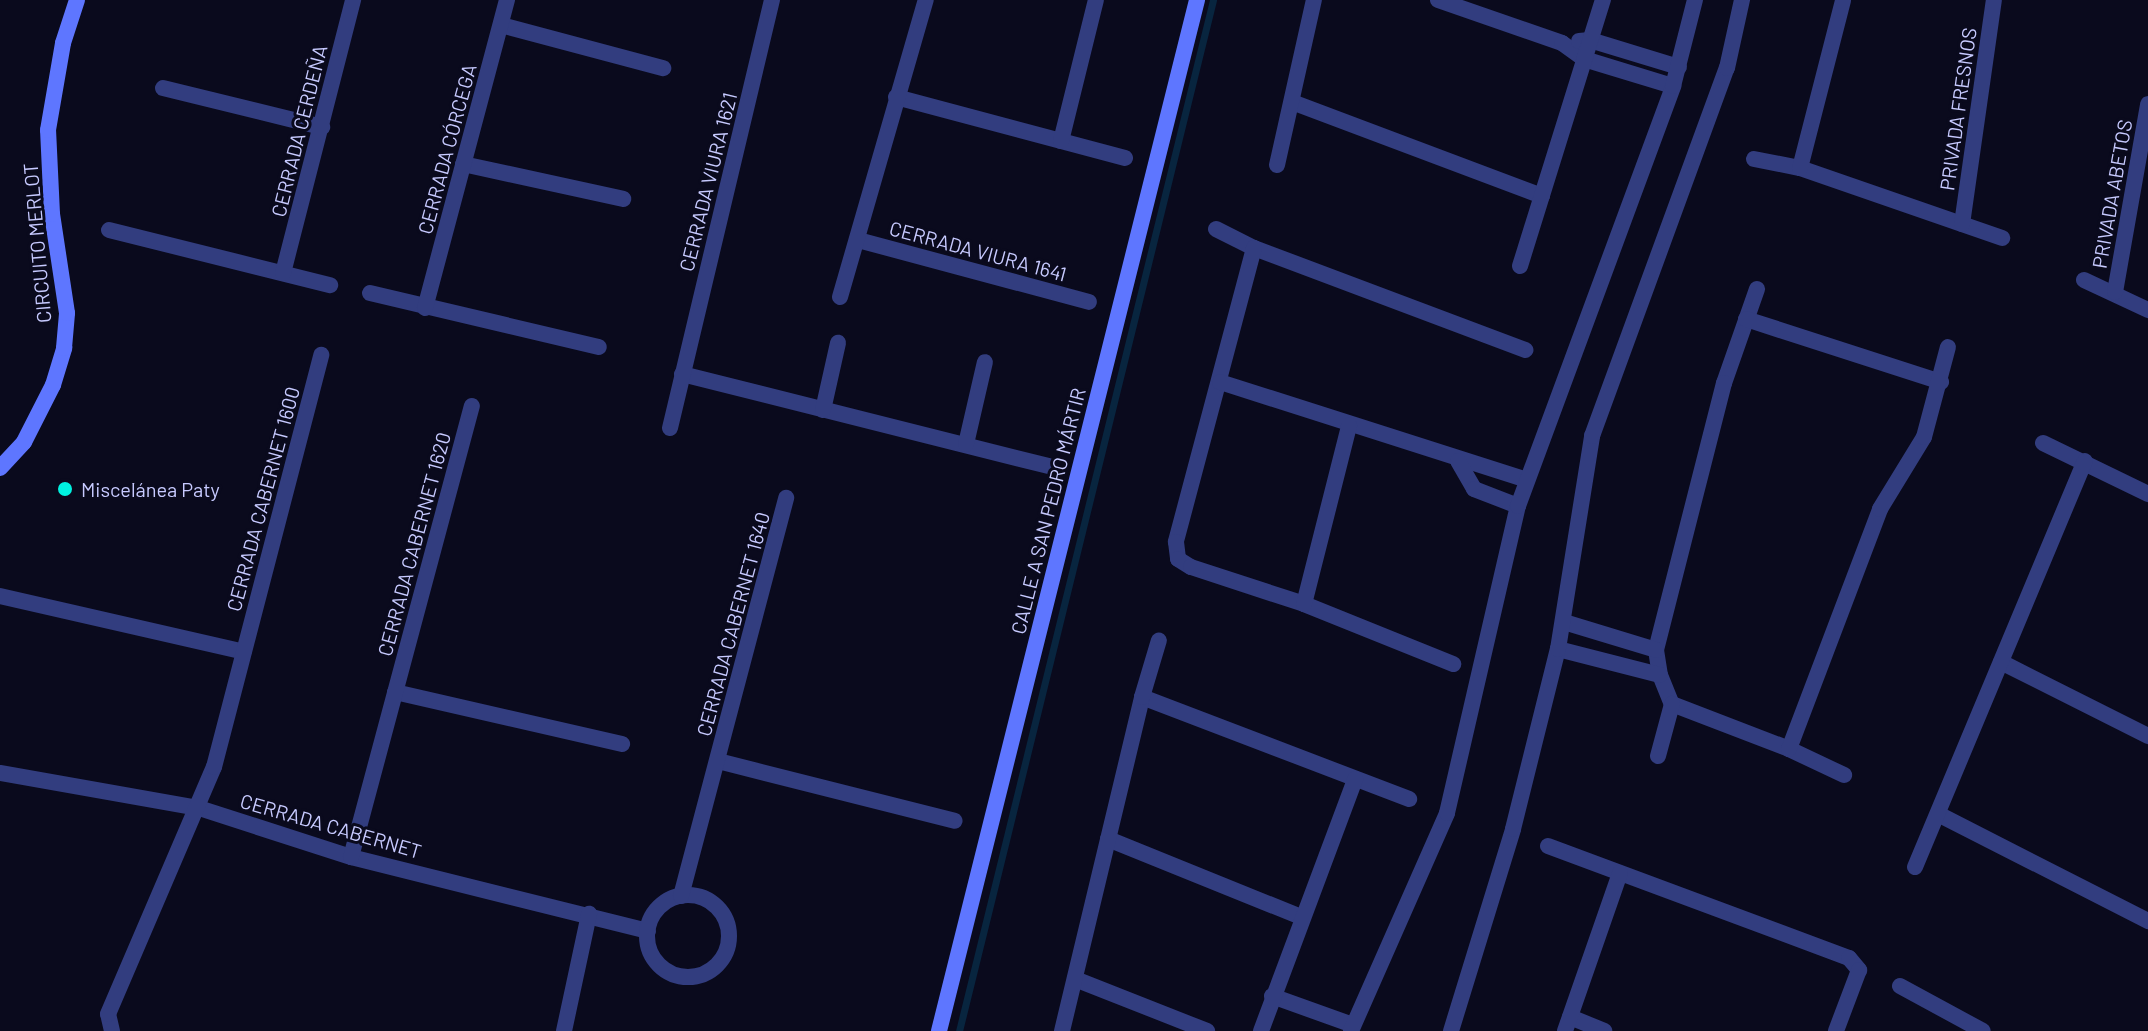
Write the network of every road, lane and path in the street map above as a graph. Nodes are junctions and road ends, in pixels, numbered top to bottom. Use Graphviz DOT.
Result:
graph roads {
  1 [pos="77,0"];
  2 [pos="353,0"];
  3 [pos="507,0"];
  4 [pos="772,0"];
  5 [pos="926,0"];
  6 [pos="1096,0"];
  7 [pos="1197,0"];
  8 [pos="1314,0"];
  9 [pos="1603,0"];
  10 [pos="1695,0"];
  11 [pos="1742,0"];
  12 [pos="1843,0"];
  13 [pos="1994,0"];
  14 [pos="1445,1"];
  15 [pos="501,25"];
  16 [pos="1590,40"];
  17 [pos="1562,43"];
  18 [pos="1584,59"];
  19 [pos="1679,67"];
  20 [pos="663,68"];
  21 [pos="1673,86"];
  22 [pos="163,88"];
  23 [pos="896,97"];
  24 [pos="1292,102"];
  25 [pos="2148,104"];
  26 [pos="322,127"];
  27 [pos="1061,141"];
  28 [pos="1125,158"];
  29 [pos="1754,159"];
  30 [pos="463,164"];
  31 [pos="1277,165"];
  32 [pos="1800,168"];
  33 [pos="1542,196"];
  34 [pos="623,199"];
  35 [pos="1962,224"];
  36 [pos="1216,229"];
  37 [pos="109,230"];
  38 [pos="2002,238"];
  39 [pos="858,240"];
  40 [pos="1254,248"];
  41 [pos="1520,266"];
  42 [pos="283,273"];
  43 [pos="2084,280"];
  44 [pos="330,285"];
  45 [pos="1757,289"];
  46 [pos="2115,292"];
  47 [pos="370,293"];
  48 [pos="840,297"];
  49 [pos="1089,302"];
  50 [pos="425,308"];
  51 [pos="2148,310"];
  52 [pos="1746,319"];
  53 [pos="838,343"];
  54 [pos="599,347"];
  55 [pos="1948,347"];
  56 [pos="1526,350"];
  57 [pos="321,355"];
  58 [pos="985,362"];
  59 [pos="682,374"];
  60 [pos="1220,382"];
  61 [pos="1941,382"];
  62 [pos="472,406"];
  63 [pos="823,410"];
  64 [pos="1349,426"];
  65 [pos="670,428"];
  66 [pos="2043,443"];
  67 [pos="966,444"];
  68 [pos="1458,461"];
  69 [pos="2085,461"];
  70 [pos="1049,466"];
  71 [pos="0,468"];
  72 [pos="1527,480"];
  73 [pos="2148,494"];
  74 [pos="786,498"];
  75 [pos="1518,506"];
  76 [pos="0,596"];
  77 [pos="1304,604"];
  78 [pos="1564,622"];
  79 [pos="1159,640"];
  80 [pos="1558,649"];
  81 [pos="1656,650"];
  82 [pos="244,652"];
  83 [pos="2001,662"];
  84 [pos="1453,664"];
  85 [pos="1660,675"];
  86 [pos="395,692"];
  87 [pos="1142,697"];
  88 [pos="1672,704"];
  89 [pos="2148,736"];
  90 [pos="622,744"];
  91 [pos="1789,749"];
  92 [pos="1658,756"];
  93 [pos="718,761"];
  94 [pos="0,773"];
  95 [pos="1844,775"];
  96 [pos="1355,779"];
  97 [pos="1409,799"];
  98 [pos="199,808"];
  99 [pos="1938,814"];
  100 [pos="955,821"];
  101 [pos="1108,839"];
  102 [pos="1548,846"];
  103 [pos="351,857"];
  104 [pos="1915,867"];
  105 [pos="1620,873"];
  106 [pos="681,896"];
  107 [pos="589,914"];
  108 [pos="1301,917"];
  109 [pos="2148,921"];
  110 [pos="648,931"];
  111 [pos="1075,979"];
  112 [pos="1900,986"];
  113 [pos="1272,996"];
  114 [pos="1567,1024"];
  115 [pos="1950,1024"];
  116 [pos="1352,1028"];
  117 [pos="112,1031"];
  118 [pos="564,1031"];
  119 [pos="939,1031"];
  120 [pos="1062,1031"];
  121 [pos="1207,1031"];
  122 [pos="1261,1031"];
  123 [pos="1451,1031"];
  124 [pos="1604,1031"];
  125 [pos="1836,1031"];
  126 [pos="1983,1031"];
  1 -- 71 [label="main road, CIRCUITO MERLOT"];
  2 -- 26 [label="street, CERRADA CERDEÑA"];
  3 -- 15 [label="street, CERRADA CÓRCEGA"];
  4 -- 59 [label="street, CERRADA VIURA 1621"];
  5 -- 23 [label="street, CERRADA VIURA 1641"];
  6 -- 27 [label="street"];
  7 -- 119 [label="main road, CALLE A SAN PEDRO MÁRTIR"];
  8 -- 24 [label="street"];
  9 -- 16 [label="street"];
  10 -- 19 [label="street"];
  11 -- 78 [label="street"];
  12 -- 32 [label="street"];
  13 -- 35 [label="street, PRIVADA FRESNOS"];
  14 -- 17 [label="street"];
  15 -- 20 [label="street"];
  15 -- 30 [label="street, CERRADA CÓRCEGA"];
  16 -- 17 [label="street"];
  16 -- 18 [label="street"];
  16 -- 19 [label="street"];
  17 -- 18 [label="street"];
  18 -- 21 [label="street"];
  18 -- 33 [label="street"];
  19 -- 21 [label="street"];
  21 -- 72 [label="street"];
  22 -- 26 [label="street"];
  23 -- 27 [label="street"];
  23 -- 39 [label="street, CERRADA VIURA 1641"];
  24 -- 31 [label="street"];
  24 -- 33 [label="street"];
  25 -- 46 [label="street, PRIVADA ABETOS"];
  26 -- 42 [label="street, CERRADA CERDEÑA"];
  27 -- 28 [label="street"];
  29 -- 32 [label="street, PRIVADA FRESNOS"];
  30 -- 34 [label="street"];
  30 -- 50 [label="street, CERRADA CÓRCEGA"];
  32 -- 35 [label="street, PRIVADA FRESNOS"];
  33 -- 41 [label="street"];
  35 -- 38 [label="street, PRIVADA FRESNOS"];
  36 -- 40 [label="street"];
  37 -- 42 [label="street"];
  39 -- 48 [label="street, CERRADA VIURA 1641"];
  39 -- 49 [label="street, CERRADA VIURA 1641"];
  40 -- 56 [label="street"];
  40 -- 60 [label="street"];
  42 -- 44 [label="street"];
  43 -- 46 [label="street, PRIVADA ABETOS"];
  45 -- 52 [label="street"];
  46 -- 51 [label="street, PRIVADA ABETOS"];
  47 -- 50 [label="street"];
  50 -- 54 [label="street"];
  52 -- 61 [label="street"];
  52 -- 81 [label="street"];
  53 -- 63 [label="street"];
  55 -- 61 [label="street"];
  57 -- 82 [label="street, CERRADA CABERNET 1600"];
  58 -- 67 [label="street"];
  59 -- 63 [label="street"];
  59 -- 65 [label="street, CERRADA VIURA 1621"];
  60 -- 64 [label="street"];
  60 -- 77 [label="street"];
  61 -- 91 [label="street"];
  62 -- 86 [label="street, CERRADA CABERNET 1620"];
  63 -- 67 [label="street"];
  64 -- 68 [label="street"];
  64 -- 77 [label="street"];
  66 -- 69 [label="street"];
  67 -- 70 [label="street"];
  68 -- 72 [label="street"];
  68 -- 75 [label="street"];
  69 -- 73 [label="street"];
  69 -- 83 [label="street"];
  72 -- 75 [label="street"];
  74 -- 93 [label="street, CERRADA CABERNET 1640"];
  75 -- 116 [label="street"];
  76 -- 82 [label="street"];
  77 -- 84 [label="street"];
  78 -- 80 [label="street"];
  78 -- 81 [label="street"];
  79 -- 87 [label="street"];
  80 -- 85 [label="street"];
  80 -- 123 [label="street"];
  81 -- 85 [label="street"];
  82 -- 98 [label="street, CERRADA CABERNET 1600"];
  83 -- 89 [label="street"];
  83 -- 99 [label="street"];
  85 -- 88 [label="street"];
  86 -- 90 [label="street"];
  86 -- 103 [label="street, CERRADA CABERNET 1620"];
  87 -- 96 [label="street"];
  87 -- 101 [label="street"];
  88 -- 91 [label="street"];
  88 -- 92 [label="street"];
  91 -- 95 [label="street"];
  93 -- 100 [label="street, CERRADA CABERNET 1640"];
  93 -- 106 [label="street, CERRADA CABERNET 1640"];
  94 -- 98 [label="street, CERRADA CABERNET"];
  96 -- 97 [label="street"];
  96 -- 108 [label="street"];
  98 -- 103 [label="street, CERRADA CABERNET"];
  98 -- 117 [label="street, CERRADA CABERNET 1600"];
  99 -- 104 [label="street"];
  99 -- 109 [label="street"];
  101 -- 108 [label="street"];
  101 -- 111 [label="street"];
  102 -- 105 [label="street"];
  103 -- 107 [label="street, CERRADA CABERNET"];
  105 -- 114 [label="street"];
  105 -- 125 [label="street"];
  106 -- 110 [label="street"];
  106 -- 110 [label="street"];
  107 -- 110 [label="street, CERRADA CABERNET"];
  107 -- 118 [label="street"];
  108 -- 113 [label="street"];
  111 -- 120 [label="street"];
  111 -- 121 [label="street"];
  112 -- 115 [label="street"];
  113 -- 116 [label="street"];
  113 -- 122 [label="street"];
  114 -- 124 [label="street"];
  115 -- 126 [label="street"];
}
